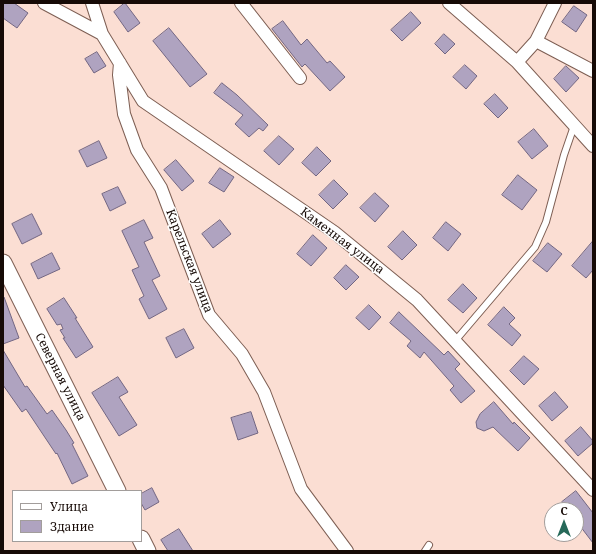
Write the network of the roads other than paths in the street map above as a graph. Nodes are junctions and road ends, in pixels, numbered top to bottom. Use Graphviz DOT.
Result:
graph roads {
  1 [pos="44,3"];
  2 [pos="92,3"];
  3 [pos="241,3"];
  4 [pos="449,3"];
  5 [pos="555,3"];
  6 [pos="102,34"];
  7 [pos="536,41"];
  8 [pos="516,62"];
  9 [pos="120,63"];
  10 [pos="593,71"];
  11 [pos="300,78"];
  12 [pos="574,126"];
  13 [pos="593,146"];
  14 [pos="3,263"];
  15 [pos="455,341"];
  16 [pos="116,490"];
  17 [pos="593,490"];
  18 [pos="142,541"];
  19 [pos="429,545"];
  20 [pos="147,551"];
  21 [pos="347,551"];
  22 [pos="425,551"];
  1 -- 6 [label="street"];
  2 -- 6 [label="street, Каменная улица"];
  3 -- 11 [label="street"];
  4 -- 8 [label="street"];
  5 -- 7 [label="street"];
  6 -- 9 [label="street, Каменная улица"];
  7 -- 8 [label="street"];
  7 -- 10 [label="street"];
  8 -- 12 [label="street"];
  9 -- 15 [label="street, Каменная улица"];
  9 -- 21 [label="street, Карельская улица"];
  12 -- 13 [label="street"];
  12 -- 15 [label="lane"];
  14 -- 16 [label="main road, Северная улица"];
  15 -- 17 [label="street, Каменная улица"];
  18 -- 20 [label="main road"];
  19 -- 22 [label="lane"];
}
